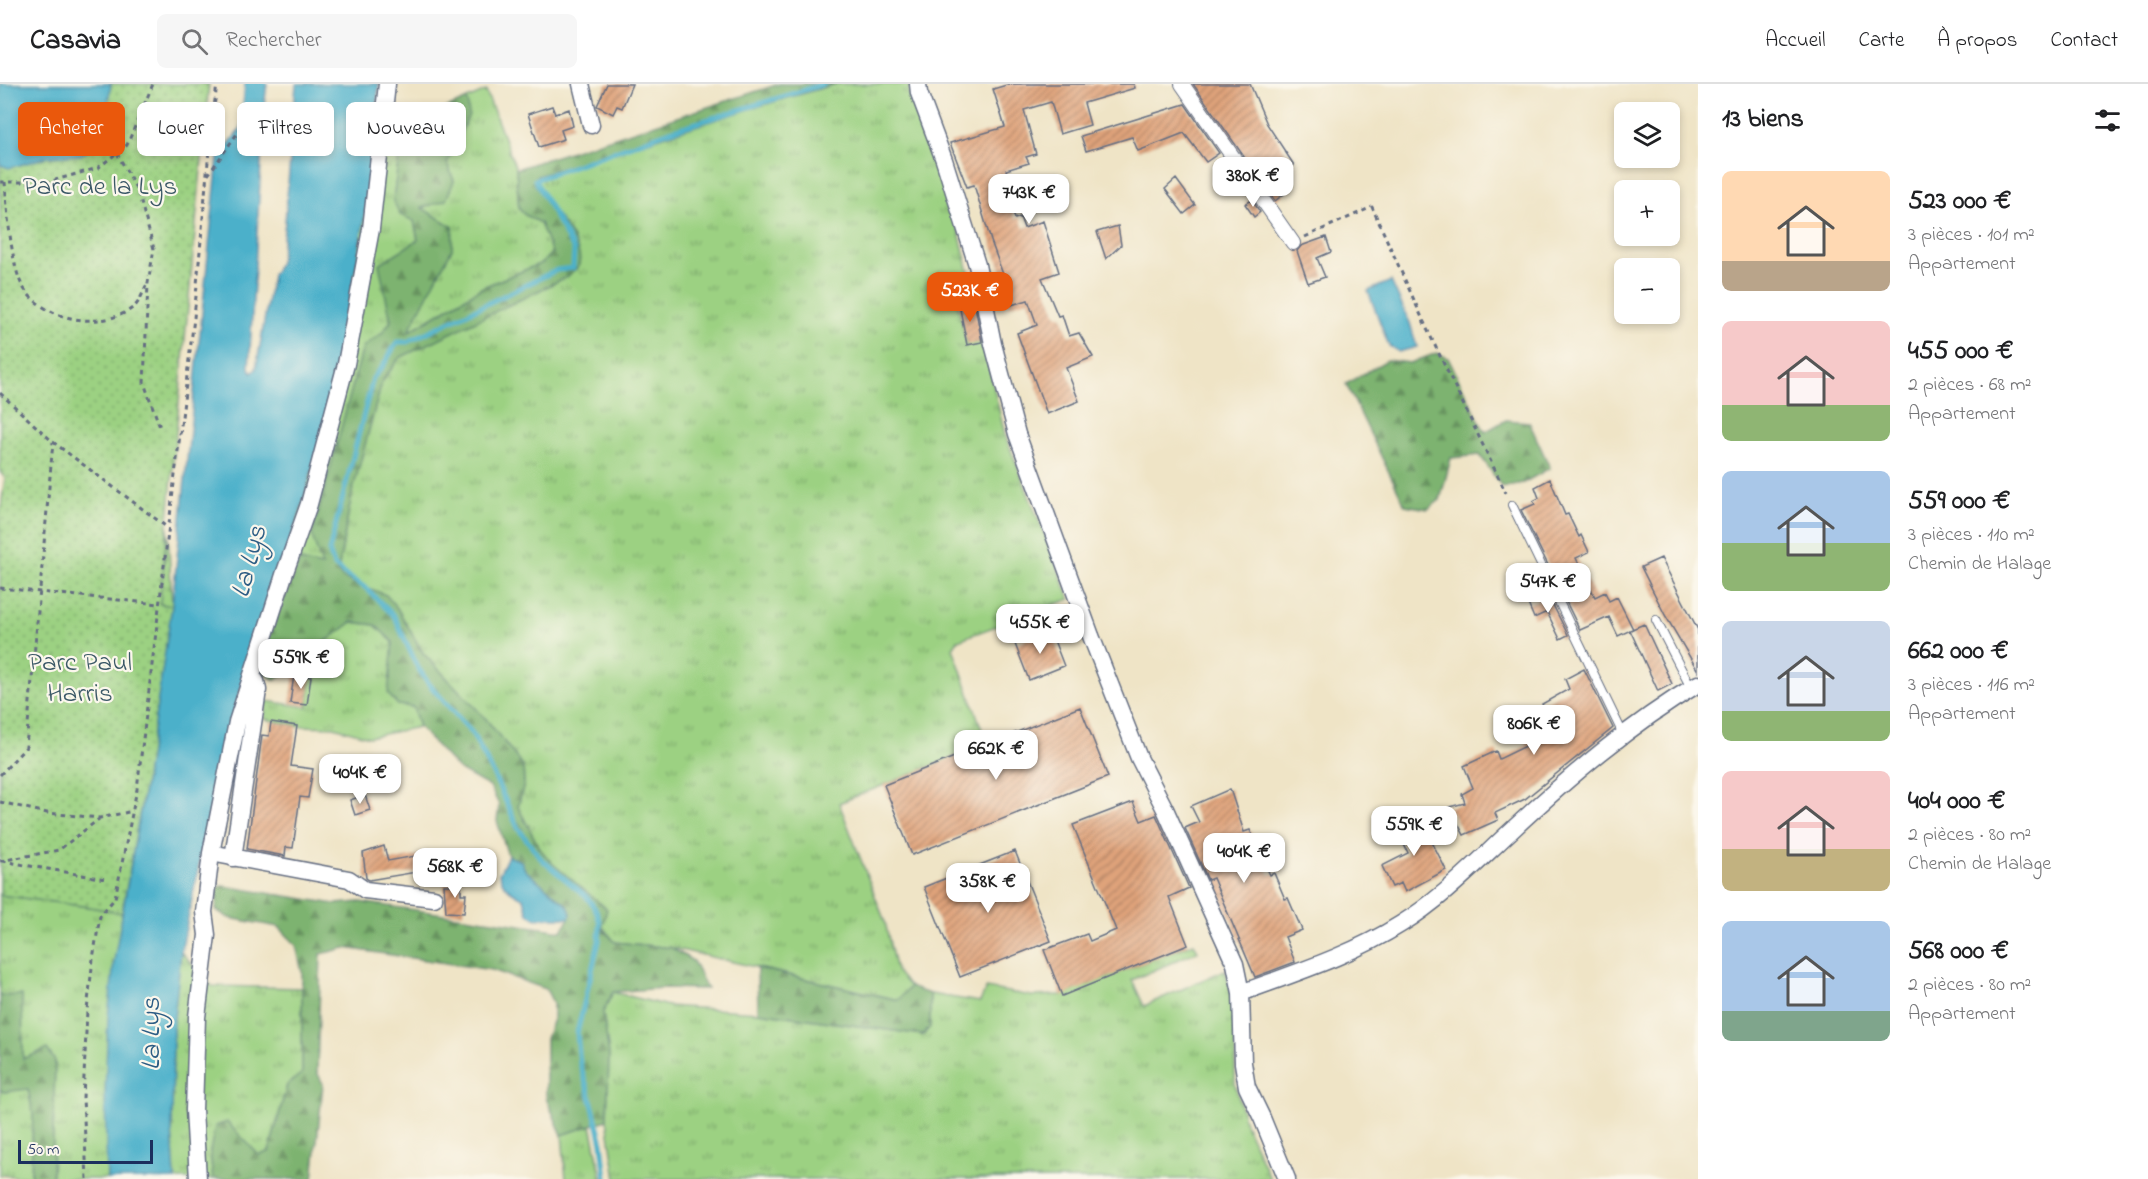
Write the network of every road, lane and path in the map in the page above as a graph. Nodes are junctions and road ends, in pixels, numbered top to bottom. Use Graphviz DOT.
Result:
graph roads {
  1 [pos="153,84"];
  2 [pos="217,84"];
  3 [pos="387,84"];
  4 [pos="581,84"];
  5 [pos="918,84"];
  6 [pos="1182,84"];
  7 [pos="591,125"];
  8 [pos="237,134"];
  9 [pos="125,147"];
  10 [pos="113,156"];
  11 [pos="119,156"];
  12 [pos="206,177"];
  13 [pos="2,182"];
  14 [pos="1293,243"];
  15 [pos="148,283"];
  16 [pos="0,393"];
  17 [pos="161,430"];
  18 [pos="53,442"];
  19 [pos="1512,505"];
  20 [pos="168,528"];
  21 [pos="0,588"];
  22 [pos="41,593"];
  23 [pos="159,604"];
  24 [pos="1656,620"];
  25 [pos="253,670"];
  26 [pos="1695,686"];
  27 [pos="1623,734"];
  28 [pos="0,775"];
  29 [pos="0,802"];
  30 [pos="133,810"];
  31 [pos="100,818"];
  32 [pos="211,853"];
  33 [pos="233,858"];
  34 [pos="0,861"];
  35 [pos="105,879"];
  36 [pos="434,898"];
  37 [pos="1241,993"];
  38 [pos="87,1179"];
  39 [pos="198,1179"];
  40 [pos="1287,1179"];
  1 -- 9 [label="path"];
  2 -- 12 [label="path"];
  3 -- 25 [label="street"];
  4 -- 7 [label="street"];
  5 -- 37 [label="street"];
  6 -- 14 [label="street"];
  8 -- 12 [label="path"];
  10 -- 13 [label="path"];
  11 -- 15 [label="path"];
  12 -- 20 [label="path"];
  13 -- 15 [label="path"];
  14 -- 19 [label="path"];
  15 -- 17 [label="path"];
  16 -- 18 [label="path"];
  18 -- 20 [label="path"];
  18 -- 22 [label="path"];
  19 -- 27 [label="lane"];
  20 -- 23 [label="path"];
  21 -- 22 [label="path"];
  22 -- 23 [label="path"];
  22 -- 28 [label="path"];
  23 -- 30 [label="path"];
  24 -- 26 [label="lane"];
  25 -- 32 [label="street"];
  25 -- 33 [label="street"];
  26 -- 27 [label="street"];
  27 -- 37 [label="street"];
  29 -- 31 [label="path"];
  30 -- 31 [label="path"];
  30 -- 38 [label="path"];
  31 -- 34 [label="path"];
  32 -- 33 [label="street"];
  32 -- 39 [label="street"];
  33 -- 36 [label="street"];
  34 -- 35 [label="path"];
  37 -- 40 [label="street"];
}
